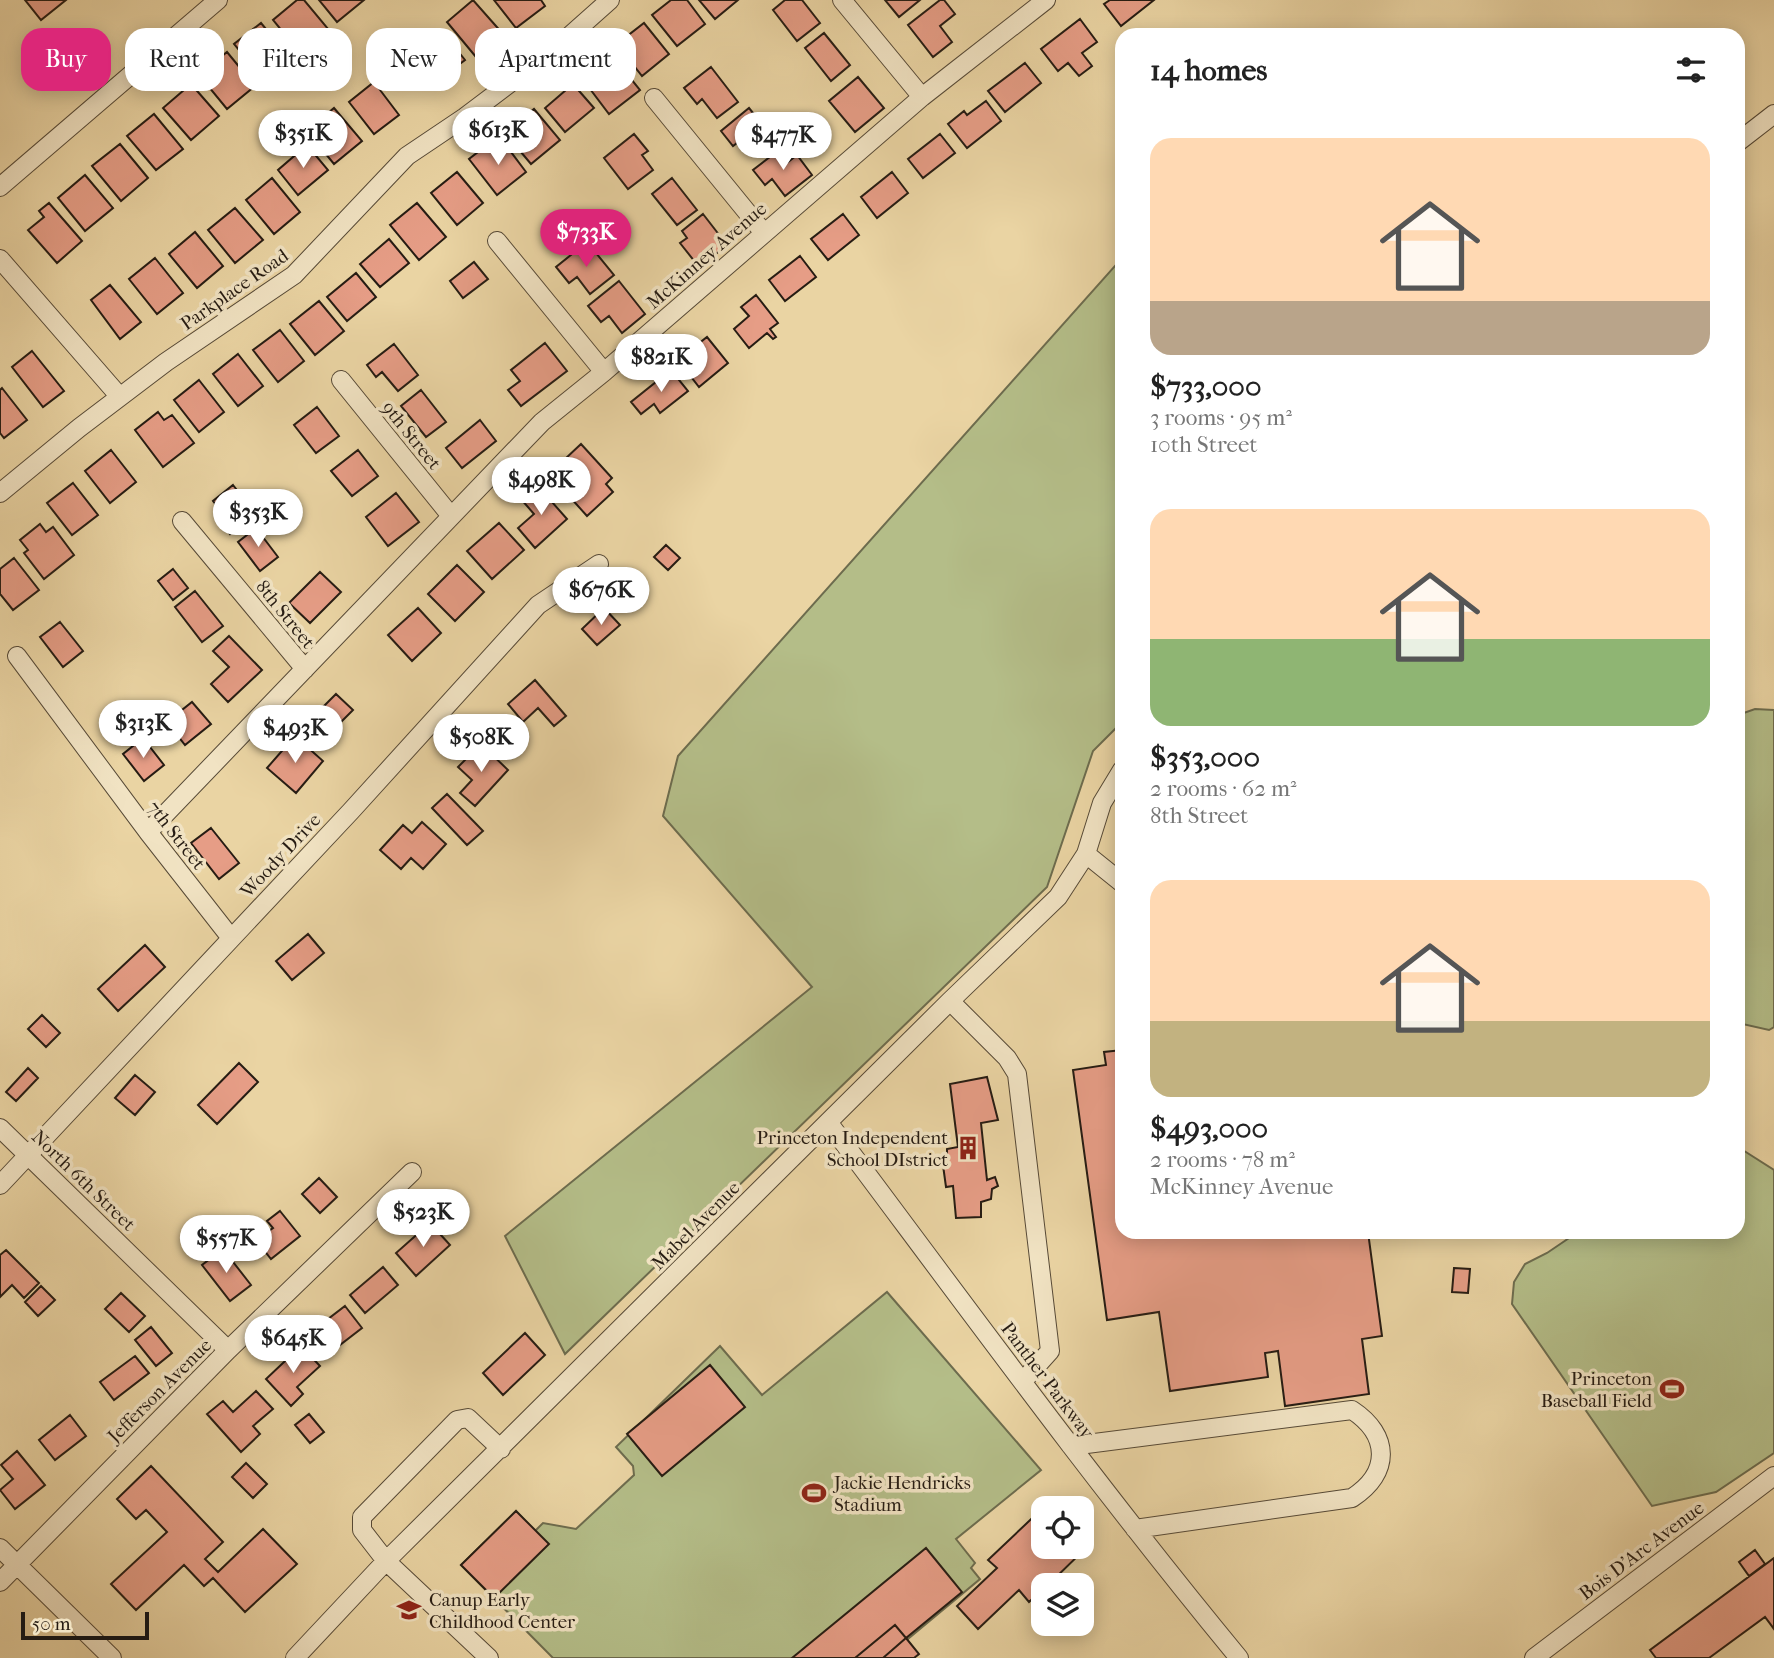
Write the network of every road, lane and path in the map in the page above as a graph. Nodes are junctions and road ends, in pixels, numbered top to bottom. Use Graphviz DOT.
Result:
graph roads {
  1 [pos="218,0"];
  2 [pos="610,0"];
  3 [pos="842,0"];
  4 [pos="1046,0"];
  5 [pos="922,97"];
  6 [pos="654,98"];
  7 [pos="1774,114"];
  8 [pos="1745,137"];
  9 [pos="0,187"];
  10 [pos="764,233"];
  11 [pos="497,241"];
  12 [pos="0,259"];
  13 [pos="604,372"];
  14 [pos="341,380"];
  15 [pos="120,397"];
  16 [pos="0,494"];
  17 [pos="451,516"];
  18 [pos="182,520"];
  19 [pos="599,565"];
  20 [pos="17,656"];
  21 [pos="305,669"];
  22 [pos="1115,782"];
  23 [pos="148,832"];
  24 [pos="1086,854"];
  25 [pos="1115,877"];
  26 [pos="231,937"];
  27 [pos="950,1001"];
  28 [pos="828,1122"];
  29 [pos="0,1128"];
  30 [pos="30,1156"];
  31 [pos="412,1172"];
  32 [pos="0,1185"];
  33 [pos="228,1350"];
  34 [pos="1023,1381"];
  35 [pos="1071,1446"];
  36 [pos="501,1449"];
  37 [pos="1774,1476"];
  38 [pos="1135,1529"];
  39 [pos="0,1548"];
  40 [pos="386,1561"];
  41 [pos="16,1565"];
  42 [pos="0,1582"];
  43 [pos="112,1658"];
  44 [pos="295,1658"];
  45 [pos="489,1658"];
  46 [pos="1239,1658"];
  47 [pos="1534,1658"];
  1 -- 9 [label="street"];
  2 -- 15 [label="street, Parkplace Road"];
  3 -- 5 [label="street"];
  4 -- 5 [label="street, McKinney Avenue"];
  5 -- 10 [label="street, McKinney Avenue"];
  6 -- 10 [label="street"];
  7 -- 8 [label="street"];
  10 -- 13 [label="street, McKinney Avenue"];
  11 -- 13 [label="street"];
  12 -- 15 [label="street"];
  13 -- 17 [label="street, McKinney Avenue"];
  14 -- 17 [label="street, 9th Street"];
  15 -- 16 [label="street, Parkplace Road"];
  17 -- 21 [label="street, McKinney Avenue"];
  18 -- 21 [label="street, 8th Street"];
  19 -- 26 [label="street, Woody Drive"];
  20 -- 23 [label="street, 7th Street"];
  21 -- 23 [label="street, McKinney Avenue"];
  22 -- 24 [label="street, Mabel Avenue"];
  23 -- 26 [label="street, 7th Street"];
  24 -- 25 [label="street"];
  24 -- 27 [label="street, Mabel Avenue"];
  26 -- 30 [label="street, Woody Drive"];
  27 -- 28 [label="street, Mabel Avenue"];
  27 -- 34 [label="street"];
  28 -- 34 [label="street, Panther Parkway"];
  28 -- 36 [label="street, Mabel Avenue"];
  29 -- 30 [label="street, North 6th Street"];
  30 -- 32 [label="street, Woody Drive"];
  30 -- 33 [label="street, North 6th Street"];
  31 -- 33 [label="street, Jefferson Avenue"];
  33 -- 41 [label="street, Jefferson Avenue"];
  34 -- 35 [label="street, Panther Parkway"];
  35 -- 38 [label="street, Panther Parkway"];
  35 -- 38 [label="street"];
  36 -- 40 [label="street, Mabel Avenue"];
  36 -- 40 [label="street"];
  37 -- 47 [label="street, Bois D'Arc Avenue"];
  38 -- 46 [label="street, Panther Parkway"];
  39 -- 41 [label="street"];
  40 -- 44 [label="street, Mabel Avenue"];
  40 -- 45 [label="street"];
  41 -- 42 [label="street, Jefferson Avenue"];
  41 -- 43 [label="street"];
}
